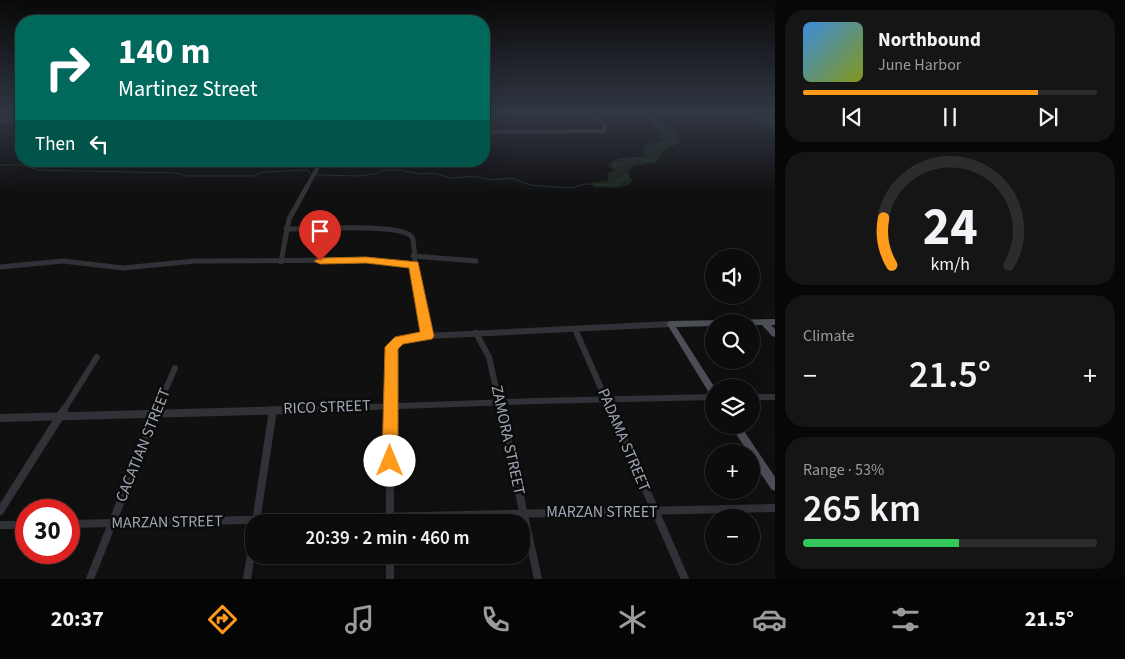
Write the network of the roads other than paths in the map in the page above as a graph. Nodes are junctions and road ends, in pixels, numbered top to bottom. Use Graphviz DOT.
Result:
graph roads {
  1 [pos="318,167"];
  2 [pos="286,229"];
  3 [pos="413,256"];
  4 [pos="476,261"];
  5 [pos="281,262"];
  6 [pos="414,265"];
  7 [pos="0,267"];
  8 [pos="764,322"];
  9 [pos="775,322"];
  10 [pos="671,324"];
  11 [pos="575,329"];
  12 [pos="476,333"];
  13 [pos="775,334"];
  14 [pos="427,336"];
  15 [pos="97,357"];
  16 [pos="175,368"];
  17 [pos="705,380"];
  18 [pos="705,395"];
  19 [pos="775,396"];
  20 [pos="760,397"];
  21 [pos="606,398"];
  22 [pos="500,401"];
  23 [pos="390,405"];
  24 [pos="273,409"];
  25 [pos="154,416"];
  26 [pos="58,417"];
  27 [pos="0,418"];
  28 [pos="741,434"];
  29 [pos="775,486"];
  30 [pos="775,508"];
  31 [pos="0,511"];
  32 [pos="656,512"];
  33 [pos="524,513"];
  34 [pos="257,514"];
  35 [pos="390,514"];
  36 [pos="505,514"];
  37 [pos="245,521"];
  38 [pos="80,524"];
  39 [pos="112,524"];
  40 [pos="15,525"];
  41 [pos="0,526"];
  42 [pos="250,564"];
  43 [pos="390,564"];
  44 [pos="90,579"];
  45 [pos="247,579"];
  46 [pos="390,579"];
  47 [pos="538,579"];
  48 [pos="685,579"];
  1 -- 2 [label="street"];
  2 -- 3 [label="street"];
  2 -- 5 [label="street"];
  3 -- 4 [label="street"];
  3 -- 6 [label="street"];
  5 -- 6 [label="street"];
  5 -- 7 [label="street"];
  6 -- 14 [label="street"];
  8 -- 9 [label="main road"];
  8 -- 10 [label="main road"];
  8 -- 13 [label="main road"];
  10 -- 11 [label="street"];
  10 -- 17 [label="main road"];
  11 -- 12 [label="street"];
  11 -- 21 [label="street, PADAMA STREET"];
  12 -- 14 [label="street"];
  12 -- 22 [label="street, ZAMORA STREET"];
  14 -- 23 [label="street"];
  15 -- 26 [label="street"];
  16 -- 25 [label="street, CACATIAN STREET"];
  18 -- 21 [label="street, RICO STREET"];
  19 -- 20 [label="street"];
  21 -- 22 [label="street, RICO STREET"];
  21 -- 32 [label="street, PADAMA STREET"];
  22 -- 23 [label="street, RICO STREET"];
  22 -- 33 [label="street, ZAMORA STREET"];
  23 -- 24 [label="street, RICO STREET"];
  23 -- 35 [label="street"];
  24 -- 25 [label="street, RICO STREET"];
  24 -- 34 [label="street"];
  25 -- 26 [label="street, RICO STREET"];
  25 -- 39 [label="street, CACATIAN STREET"];
  26 -- 27 [label="street, RICO STREET"];
  26 -- 31 [label="street"];
  28 -- 29 [label="main road"];
  30 -- 32 [label="street, MARZAN STREET"];
  32 -- 33 [label="street, MARZAN STREET"];
  32 -- 48 [label="street, PADAMA STREET"];
  33 -- 36 [label="street, MARZAN STREET"];
  33 -- 47 [label="street, ZAMORA STREET"];
  37 -- 39 [label="street, MARZAN STREET"];
  38 -- 39 [label="street, MARZAN STREET"];
  39 -- 44 [label="street, CACATIAN STREET"];
  40 -- 41 [label="street"];
  42 -- 45 [label="street"];
  43 -- 46 [label="street"];
}
